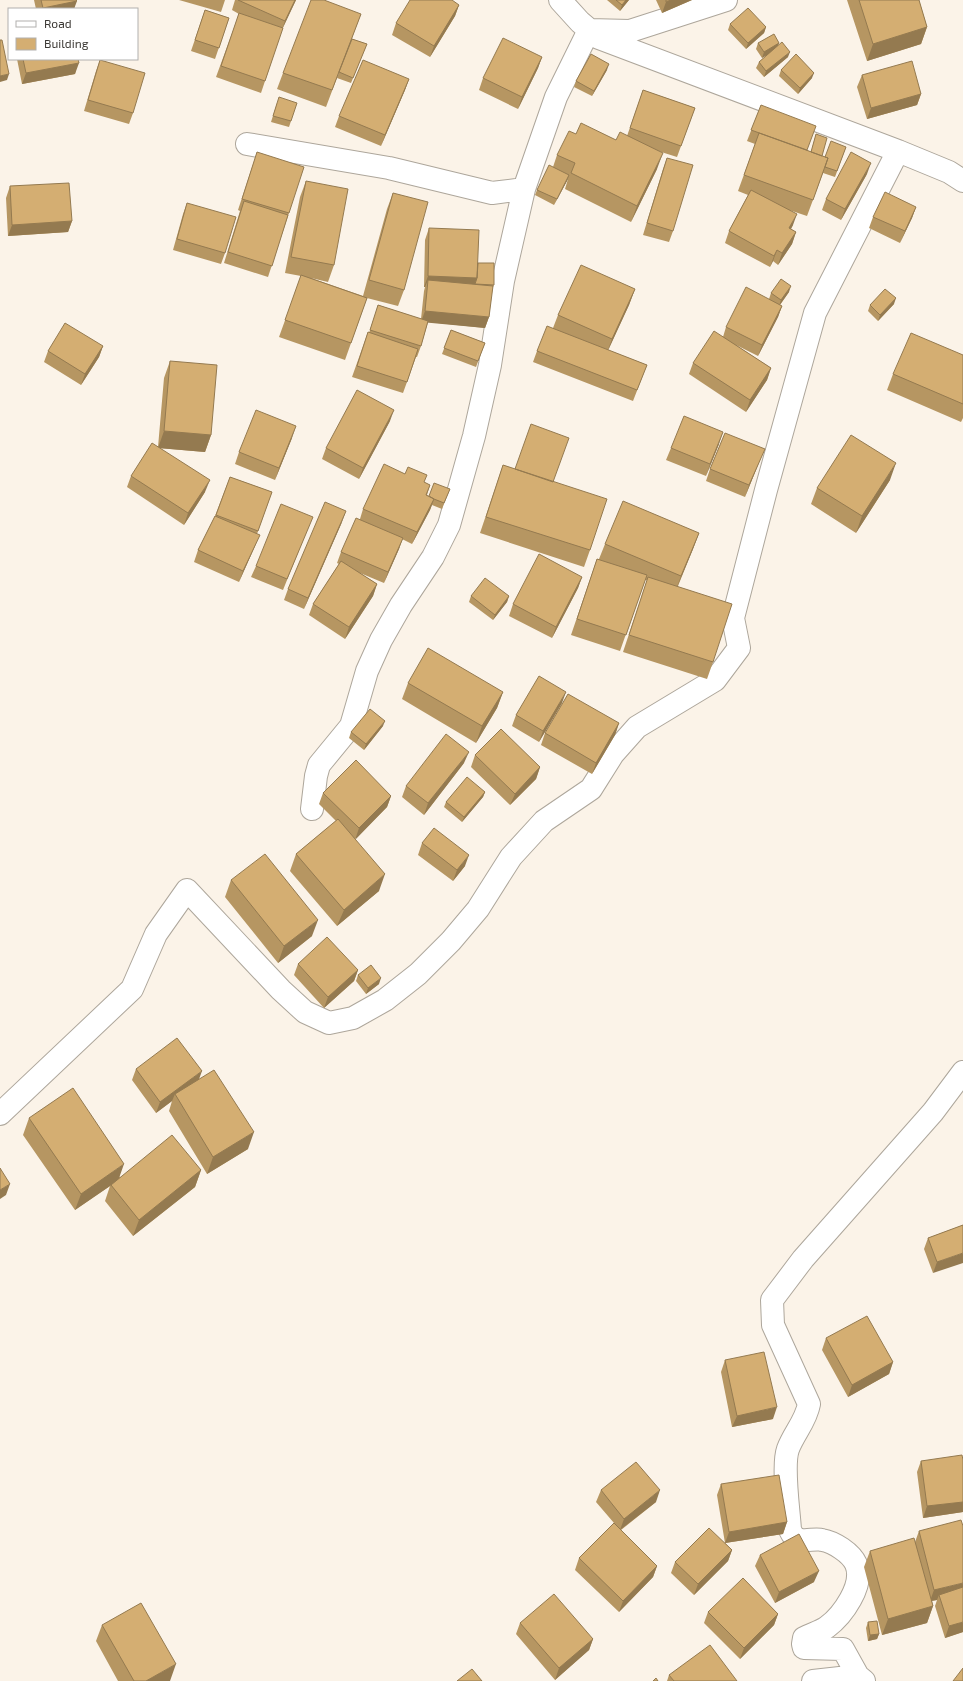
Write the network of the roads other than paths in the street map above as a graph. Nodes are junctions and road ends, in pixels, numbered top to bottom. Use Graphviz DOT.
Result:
graph roads {
  1 [pos="560,0"];
  2 [pos="726,0"];
  3 [pos="589,30"];
  4 [pos="247,144"];
  5 [pos="898,151"];
  6 [pos="963,181"];
  7 [pos="524,189"];
  8 [pos="312,809"];
  9 [pos="963,1072"];
  10 [pos="0,1114"];
  11 [pos="861,1679"];
  12 [pos="813,1681"];
  1 -- 3 [label="street"];
  2 -- 3 [label="street"];
  3 -- 5 [label="street"];
  3 -- 7 [label="street"];
  4 -- 7 [label="street"];
  5 -- 6 [label="street"];
  5 -- 10 [label="street"];
  7 -- 8 [label="street"];
  9 -- 11 [label="street"];
  11 -- 12 [label="street"];
}
